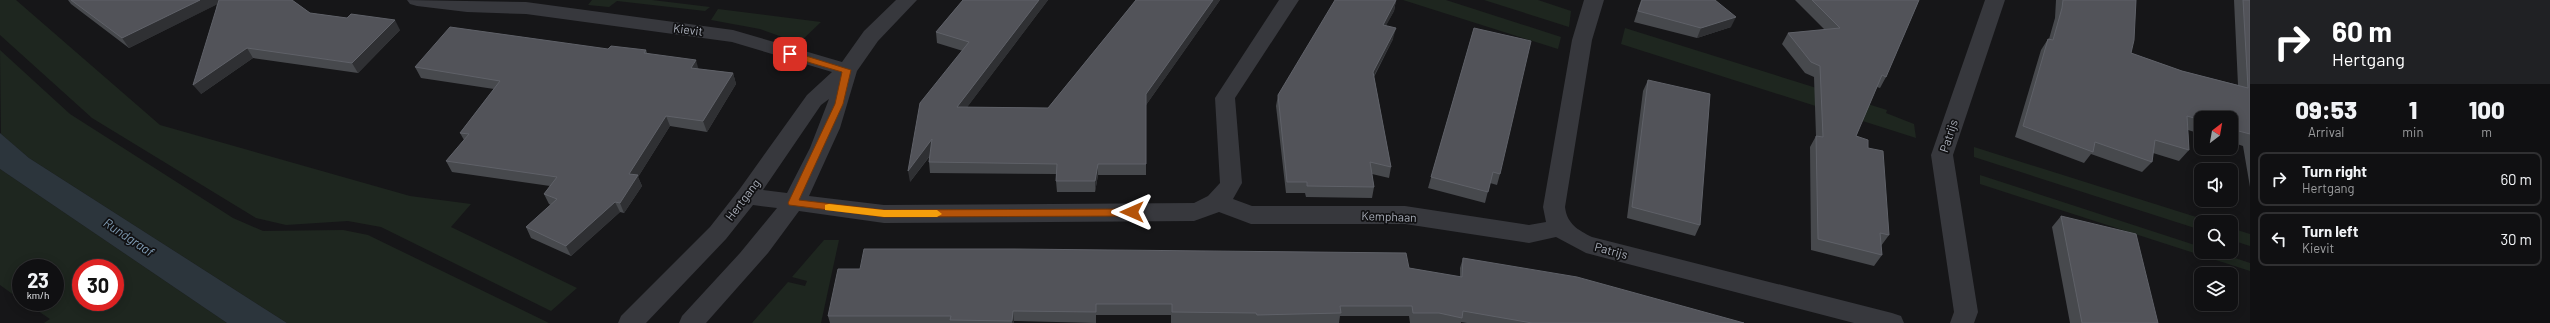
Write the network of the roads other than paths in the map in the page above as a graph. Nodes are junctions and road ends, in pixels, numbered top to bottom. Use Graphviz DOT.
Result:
graph roads {
  1 [pos="417,0"];
  2 [pos="499,0"];
  3 [pos="907,0"];
  4 [pos="1288,0"];
  5 [pos="1594,0"];
  6 [pos="1995,0"];
  7 [pos="567,7"];
  8 [pos="526,8"];
  9 [pos="847,70"];
  10 [pos="747,196"];
  11 [pos="1217,202"];
  12 [pos="793,203"];
  13 [pos="1560,228"];
  14 [pos="630,323"];
  15 [pos="691,323"];
  16 [pos="1892,323"];
  17 [pos="1962,323"];
  1 -- 8 [label="street, Kievit"];
  2 -- 8 [label="street, Kievit"];
  3 -- 9 [label="street, Hertgang"];
  4 -- 11 [label="street"];
  5 -- 13 [label="street"];
  6 -- 17 [label="street, Patrijs"];
  7 -- 8 [label="street, Kievit"];
  7 -- 9 [label="street, Kievit"];
  9 -- 10 [label="street, Hertgang"];
  9 -- 12 [label="street, Hertgang"];
  10 -- 12 [label="street"];
  10 -- 14 [label="street, Hertgang"];
  11 -- 12 [label="street"];
  11 -- 13 [label="street, Kemphaan"];
  12 -- 15 [label="street, Hertgang"];
  13 -- 16 [label="street, Patrijs"];
}
